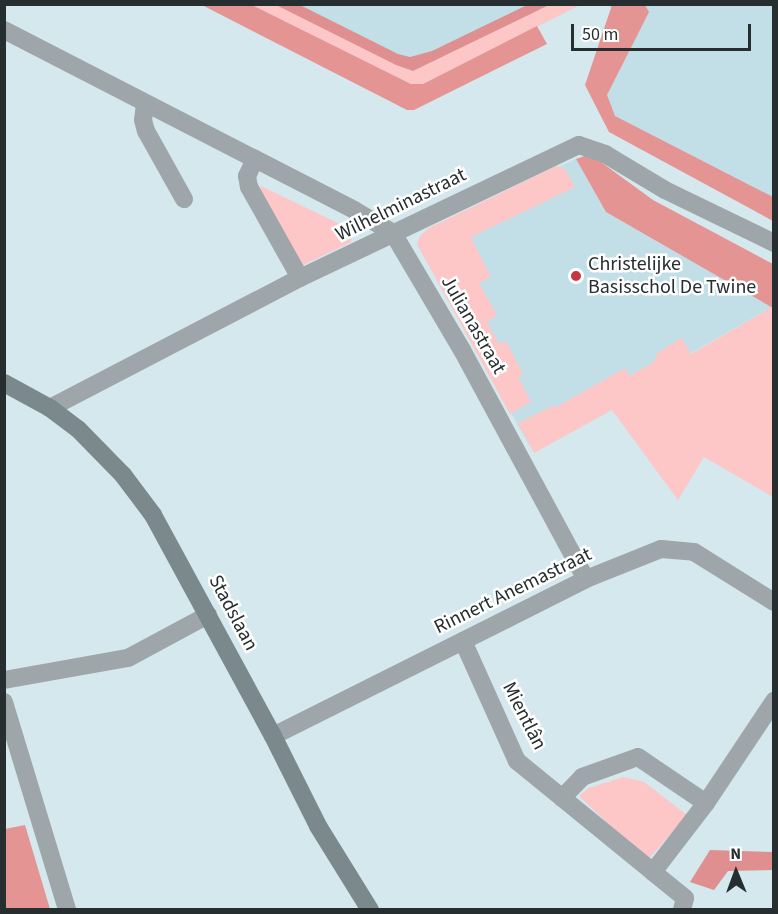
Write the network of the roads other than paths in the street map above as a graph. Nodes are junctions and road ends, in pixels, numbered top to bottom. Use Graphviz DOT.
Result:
graph roads {
  1 [pos="4,30"];
  2 [pos="145,104"];
  3 [pos="255,159"];
  4 [pos="184,199"];
  5 [pos="393,233"];
  6 [pos="774,243"];
  7 [pos="300,278"];
  8 [pos="4,383"];
  9 [pos="50,408"];
  10 [pos="586,579"];
  11 [pos="774,602"];
  12 [pos="208,615"];
  13 [pos="464,641"];
  14 [pos="4,680"];
  15 [pos="774,701"];
  16 [pos="4,702"];
  17 [pos="273,736"];
  18 [pos="562,798"];
  19 [pos="706,802"];
  20 [pos="653,872"];
  21 [pos="67,909"];
  22 [pos="370,909"];
  23 [pos="681,909"];
  1 -- 2 [label="street, Julianastraat"];
  2 -- 3 [label="street, Julianastraat"];
  2 -- 4 [label="street"];
  3 -- 5 [label="street, Julianastraat"];
  3 -- 7 [label="street"];
  5 -- 6 [label="street, Wilhelminastraat"];
  5 -- 7 [label="street, Wilhelminastraat"];
  5 -- 10 [label="street, Julianastraat"];
  7 -- 9 [label="street, Wilhelminastraat"];
  8 -- 9 [label="street, Stadslaan"];
  9 -- 12 [label="street, Stadslaan"];
  10 -- 11 [label="street, Rinnert Anemastraat"];
  10 -- 13 [label="street, Rinnert Anemastraat"];
  12 -- 14 [label="street"];
  12 -- 17 [label="street, Stadslaan"];
  13 -- 17 [label="street, Rinnert Anemastraat"];
  13 -- 18 [label="street, Mientlân"];
  15 -- 19 [label="street"];
  16 -- 21 [label="street"];
  17 -- 22 [label="street, Stadslaan"];
  18 -- 19 [label="street"];
  18 -- 20 [label="street, Mientlân"];
  19 -- 20 [label="street"];
  20 -- 23 [label="street, Mientlân"];
}
